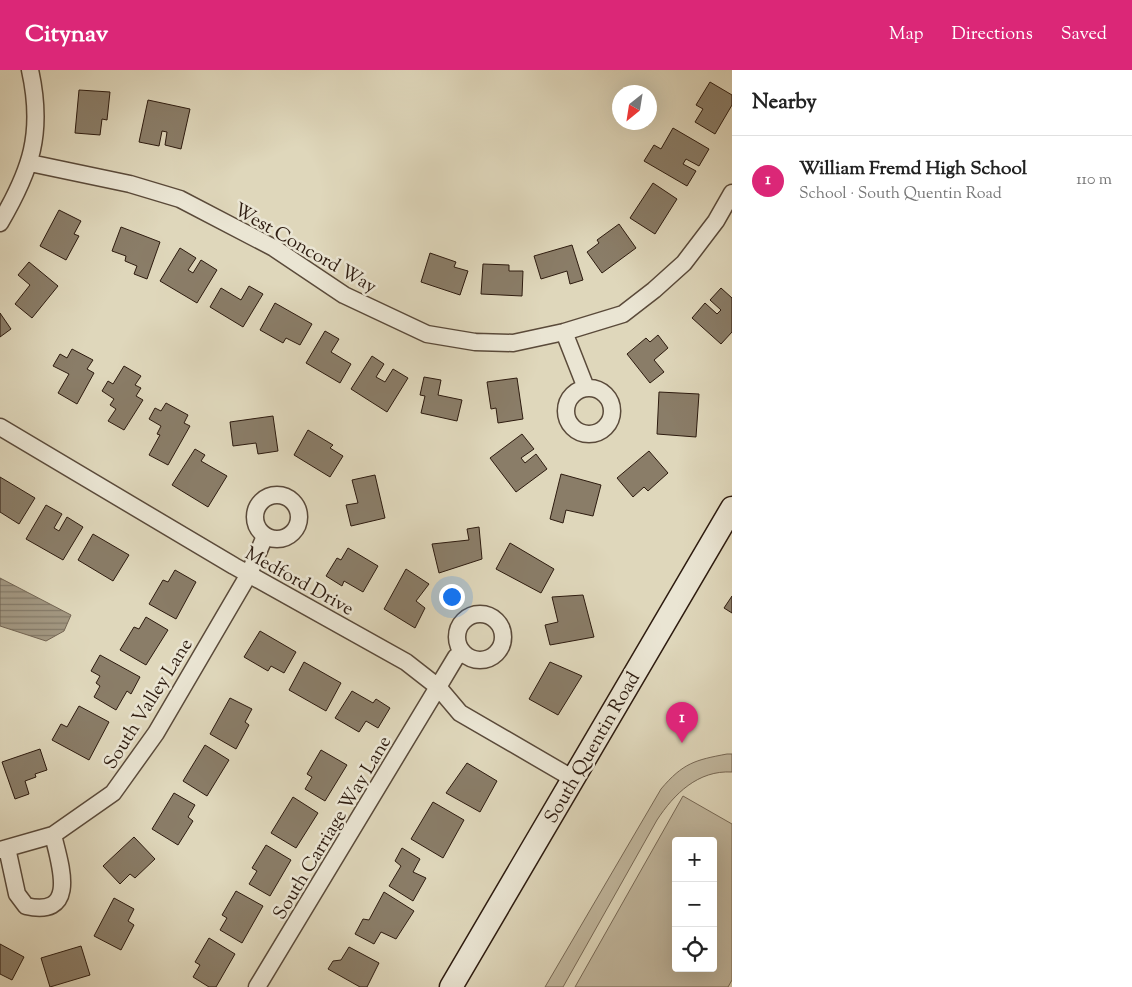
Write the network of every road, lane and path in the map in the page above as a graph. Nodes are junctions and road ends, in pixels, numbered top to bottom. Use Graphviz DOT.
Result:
graph roads {
  1 [pos="30,70"];
  2 [pos="30,163"];
  3 [pos="732,193"];
  4 [pos="0,224"];
  5 [pos="564,332"];
  6 [pos="586,388"];
  7 [pos="0,427"];
  8 [pos="732,508"];
  9 [pos="265,536"];
  10 [pos="249,574"];
  11 [pos="463,652"];
  12 [pos="438,687"];
  13 [pos="572,778"];
  14 [pos="53,835"];
  15 [pos="4,849"];
  16 [pos="257,987"];
  17 [pos="451,987"];
  1 -- 2 [label="street"];
  2 -- 4 [label="street"];
  2 -- 5 [label="street, West Concord Way"];
  3 -- 5 [label="street, West Concord Way"];
  5 -- 6 [label="street"];
  7 -- 10 [label="street, Medford Drive"];
  8 -- 13 [label="main road, South Quentin Road"];
  9 -- 10 [label="street, South Valley Lane"];
  10 -- 12 [label="street, Medford Drive"];
  10 -- 14 [label="street, South Valley Lane"];
  11 -- 12 [label="street, South Carriage Way Lane"];
  12 -- 13 [label="street, Medford Drive"];
  12 -- 16 [label="street, South Carriage Way Lane"];
  13 -- 17 [label="main road, South Quentin Road"];
  14 -- 15 [label="street, South Valley Lane"];
  14 -- 15 [label="street"];
}
